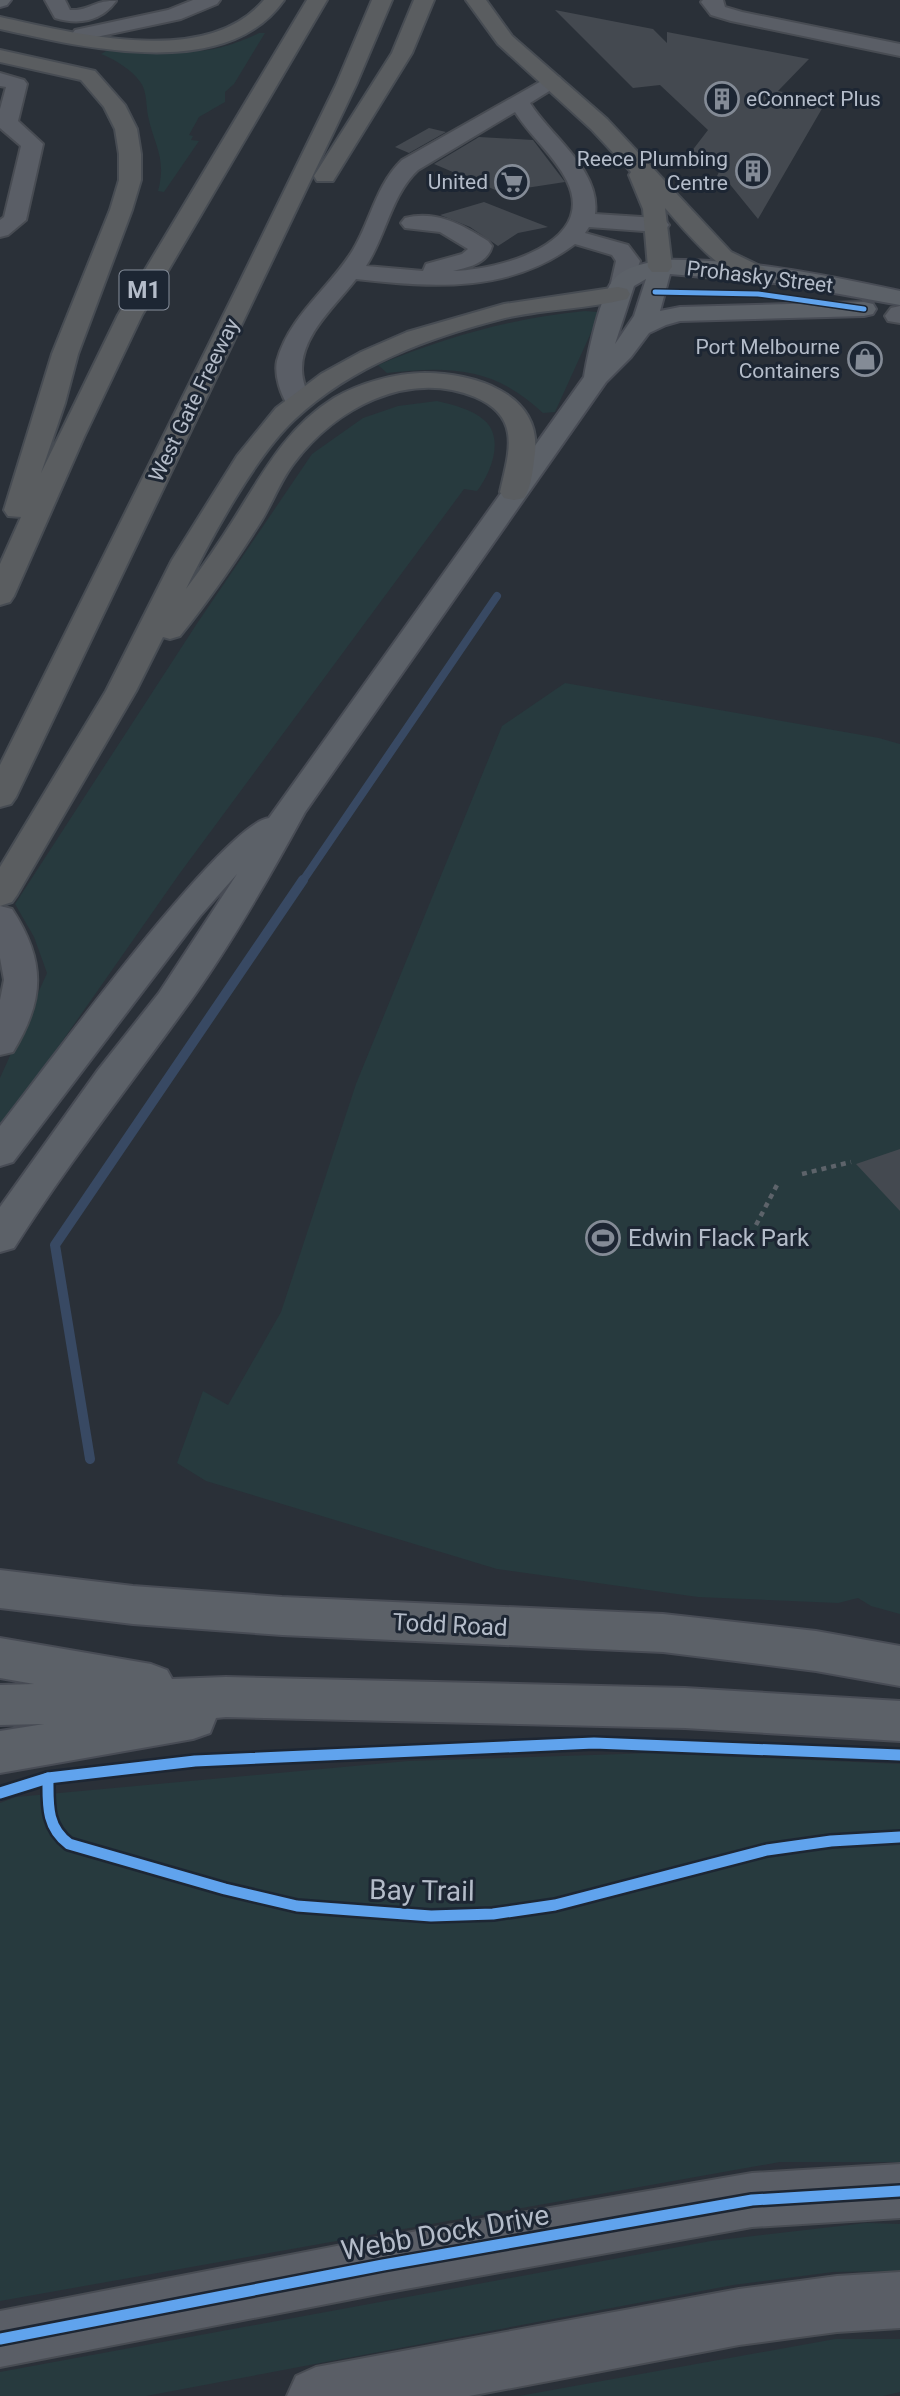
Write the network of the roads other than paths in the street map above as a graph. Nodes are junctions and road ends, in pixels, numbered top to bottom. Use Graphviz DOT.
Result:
graph roads {
  1 [pos="55,0"];
  2 [pos="106,0"];
  3 [pos="210,0"];
  4 [pos="274,0"];
  5 [pos="317,0"];
  6 [pos="382,0"];
  7 [pos="424,0"];
  8 [pos="476,0"];
  9 [pos="713,0"];
  10 [pos="0,23"];
  11 [pos="0,38"];
  12 [pos="900,50"];
  13 [pos="79,51"];
  14 [pos="0,56"];
  15 [pos="0,79"];
  16 [pos="552,81"];
  17 [pos="519,102"];
  18 [pos="631,160"];
  19 [pos="413,223"];
  20 [pos="657,225"];
  21 [pos="577,228"];
  22 [pos="0,230"];
  23 [pos="101,256"];
  24 [pos="660,267"];
  25 [pos="350,271"];
  26 [pos="390,272"];
  27 [pos="756,273"];
  28 [pos="620,289"];
  29 [pos="655,292"];
  30 [pos="246,294"];
  31 [pos="864,309"];
  32 [pos="899,311"];
  33 [pos="643,327"];
  34 [pos="597,377"];
  35 [pos="298,402"];
  36 [pos="514,492"];
  37 [pos="0,496"];
  38 [pos="0,584"];
  39 [pos="0,596"];
  40 [pos="121,691"];
  41 [pos="0,797"];
  42 [pos="289,811"];
  43 [pos="0,895"];
  44 [pos="0,917"];
  45 [pos="0,1043"];
  46 [pos="0,1153"];
  47 [pos="0,1238"];
  48 [pos="0,1589"];
  49 [pos="0,1658"];
  50 [pos="900,1666"];
  51 [pos="226,1697"];
  52 [pos="295,1701"];
  53 [pos="0,1705"];
  54 [pos="900,1721"];
  55 [pos="0,1752"];
  56 [pos="900,2192"];
  57 [pos="900,2300"];
  58 [pos="0,2339"];
  59 [pos="316,2396"];
  1 -- 2 [label="street"];
  2 -- 13 [label="street"];
  3 -- 13 [label="street"];
  4 -- 13 [label="highway"];
  5 -- 39 [label="highway, M1"];
  6 -- 30 [label="highway, West Gate Freeway"];
  7 -- 30 [label="highway"];
  8 -- 16 [label="highway"];
  9 -- 12 [label="street"];
  10 -- 13 [label="highway"];
  11 -- 13 [label="highway"];
  13 -- 14 [label="highway"];
  13 -- 23 [label="highway"];
  15 -- 22 [label="street"];
  16 -- 17 [label="street"];
  16 -- 18 [label="highway"];
  17 -- 21 [label="street"];
  17 -- 25 [label="street"];
  18 -- 20 [label="highway"];
  18 -- 27 [label="highway"];
  19 -- 26 [label="street"];
  20 -- 21 [label="street"];
  20 -- 24 [label="highway"];
  21 -- 25 [label="street"];
  21 -- 28 [label="street"];
  23 -- 37 [label="highway"];
  23 -- 38 [label="highway"];
  24 -- 27 [label="main road, Prohasky Street"];
  24 -- 28 [label="main road, Prohasky Street"];
  24 -- 29 [label="main road"];
  25 -- 35 [label="street"];
  27 -- 32 [label="main road, Prohasky Street"];
  28 -- 29 [label="main road, Prohasky Street"];
  28 -- 34 [label="main road"];
  28 -- 35 [label="highway"];
  29 -- 31 [label="main road, Prohasky Street"];
  29 -- 33 [label="main road"];
  30 -- 41 [label="highway, West Gate Freeway"];
  31 -- 32 [label="main road, Prohasky Street"];
  31 -- 33 [label="main road"];
  33 -- 34 [label="main road"];
  34 -- 36 [label="main road"];
  35 -- 40 [label="highway"];
  36 -- 40 [label="highway"];
  36 -- 42 [label="main road"];
  40 -- 43 [label="highway"];
  42 -- 46 [label="main road"];
  42 -- 47 [label="main road"];
  44 -- 45 [label="street"];
  48 -- 50 [label="main road, Todd Road"];
  49 -- 51 [label="main road"];
  51 -- 52 [label="main road"];
  51 -- 53 [label="main road"];
  52 -- 54 [label="main road"];
  52 -- 55 [label="main road"];
  56 -- 58 [label="street, Webb Dock Drive"];
  57 -- 59 [label="street"];
}
